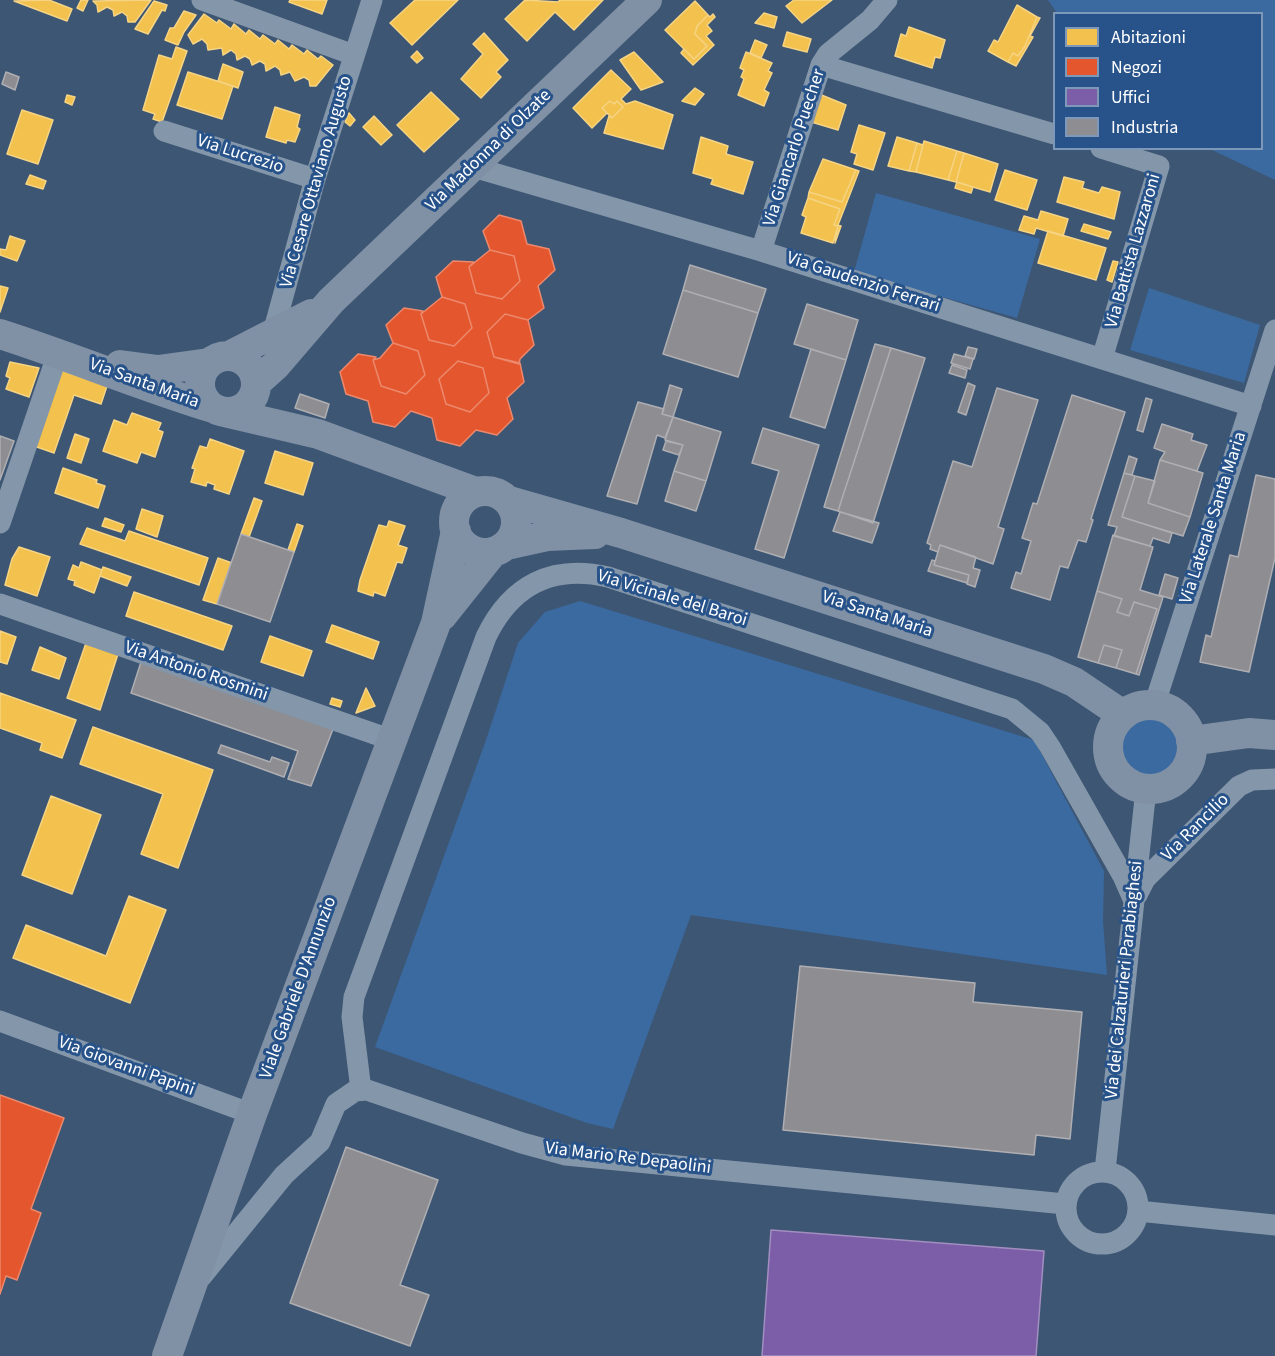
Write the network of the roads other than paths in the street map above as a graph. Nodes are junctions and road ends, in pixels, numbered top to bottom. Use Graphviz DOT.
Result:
graph roads {
  1 [pos="202,0"];
  2 [pos="372,0"];
  3 [pos="647,0"];
  4 [pos="887,0"];
  5 [pos="354,55"];
  6 [pos="821,64"];
  7 [pos="164,131"];
  8 [pos="1053,134"];
  9 [pos="1107,150"];
  10 [pos="473,166"];
  11 [pos="315,179"];
  12 [pos="761,251"];
  13 [pos="332,301"];
  14 [pos="1275,330"];
  15 [pos="273,333"];
  16 [pos="0,334"];
  17 [pos="66,356"];
  18 [pos="219,359"];
  19 [pos="1102,359"];
  20 [pos="262,380"];
  21 [pos="1251,406"];
  22 [pos="218,410"];
  23 [pos="318,434"];
  24 [pos="509,501"];
  25 [pos="462,512"];
  26 [pos="0,523"];
  27 [pos="621,533"];
  28 [pos="499,549"];
  29 [pos="0,604"];
  30 [pos="436,623"];
  31 [pos="1154,706"];
  32 [pos="1123,715"];
  33 [pos="1275,735"];
  34 [pos="392,740"];
  35 [pos="1191,741"];
  36 [pos="1275,779"];
  37 [pos="1146,789"];
  38 [pos="1134,901"];
  39 [pos="0,1021"];
  40 [pos="361,1090"];
  41 [pos="252,1114"];
  42 [pos="1105,1172"];
  43 [pos="1065,1204"];
  44 [pos="1138,1211"];
  45 [pos="1275,1225"];
  46 [pos="189,1291"];
  47 [pos="166,1356"];
  1 -- 5 [label="street"];
  2 -- 5 [label="street, Via Cesare Ottaviano Augusto"];
  3 -- 10 [label="street, Via Madonna di Olzate"];
  4 -- 6 [label="street, Via Giancarlo Puecher"];
  5 -- 11 [label="street, Via Cesare Ottaviano Augusto"];
  6 -- 8 [label="street"];
  6 -- 12 [label="street, Via Giancarlo Puecher"];
  7 -- 11 [label="street, Via Lucrezio"];
  9 -- 19 [label="street, Via Battista Lazzaroni"];
  10 -- 12 [label="street, Via Gaudenzio Ferrari"];
  10 -- 13 [label="street, Via Madonna di Olzate"];
  11 -- 15 [label="street, Via Cesare Ottaviano Augusto"];
  12 -- 19 [label="street, Via Gaudenzio Ferrari"];
  13 -- 15 [label="street, Via Madonna di Olzate"];
  13 -- 20 [label="street, Via Madonna di Olzate"];
  14 -- 21 [label="street, Via Laterale Santa Maria"];
  15 -- 18 [label="street, Via Madonna di Olzate"];
  15 -- 20 [label="street, Via Cesare Ottaviano Augusto"];
  16 -- 17 [label="street, Via Santa Maria"];
  17 -- 18 [label="street, Via Santa Maria"];
  17 -- 22 [label="street, Via Santa Maria"];
  17 -- 26 [label="street"];
  18 -- 20 [label="street, Via Santa Maria"];
  18 -- 22 [label="street, Via Santa Maria"];
  19 -- 21 [label="street, Via Gaudenzio Ferrari"];
  20 -- 22 [label="street, Via Santa Maria"];
  20 -- 23 [label="street, Via Santa Maria"];
  21 -- 31 [label="street, Via Laterale Santa Maria"];
  22 -- 23 [label="street, Via Santa Maria"];
  23 -- 25 [label="street, Via Santa Maria"];
  24 -- 25 [label="street, Via Santa Maria"];
  24 -- 27 [label="street, Via Santa Maria"];
  24 -- 28 [label="street"];
  25 -- 28 [label="street, Via Santa Maria"];
  25 -- 30 [label="street, Viale Gabriele D'Annunzio"];
  27 -- 28 [label="street, Via Santa Maria"];
  27 -- 32 [label="street, Via Santa Maria"];
  28 -- 30 [label="street, Viale Gabriele D'Annunzio"];
  29 -- 34 [label="street, Via Antonio Rosmini"];
  30 -- 34 [label="street, Viale Gabriele D'Annunzio"];
  31 -- 32 [label="street"];
  31 -- 35 [label="street"];
  32 -- 37 [label="street"];
  33 -- 35 [label="street"];
  34 -- 41 [label="street, Viale Gabriele D'Annunzio"];
  35 -- 37 [label="street"];
  36 -- 38 [label="street, Via Rancilio"];
  37 -- 38 [label="street, Via dei Calzaturieri Parabiaghesi"];
  38 -- 40 [label="street, Via Vicinale del Baroi"];
  38 -- 42 [label="street, Via dei Calzaturieri Parabiaghesi"];
  39 -- 41 [label="street, Via Giovanni Papini"];
  40 -- 43 [label="street, Via Mario Re Depaolini"];
  40 -- 46 [label="street"];
  41 -- 46 [label="street, Viale Gabriele D'Annunzio"];
  42 -- 43 [label="street"];
  42 -- 44 [label="street"];
  43 -- 44 [label="street"];
  44 -- 45 [label="street"];
  46 -- 47 [label="street, Viale Gabriele D'Annunzio"];
}
